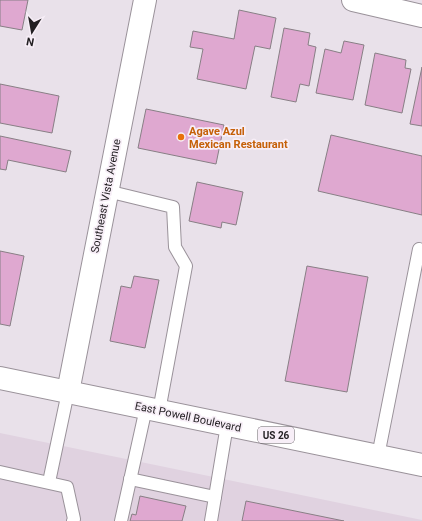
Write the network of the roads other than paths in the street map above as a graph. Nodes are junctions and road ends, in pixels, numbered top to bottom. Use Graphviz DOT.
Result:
graph roads {
  1 [pos="144,0"];
  2 [pos="353,0"];
  3 [pos="422,16"];
  4 [pos="107,191"];
  5 [pos="419,249"];
  6 [pos="0,378"];
  7 [pos="68,392"];
  8 [pos="152,410"];
  9 [pos="227,425"];
  10 [pos="378,456"];
  11 [pos="422,465"];
  12 [pos="0,472"];
  13 [pos="130,479"];
  14 [pos="49,482"];
  15 [pos="215,496"];
  16 [pos="73,521"];
  17 [pos="121,521"];
  18 [pos="211,521"];
  1 -- 4 [label="street, Southeast Vista Avenue"];
  2 -- 3 [label="street"];
  4 -- 7 [label="street, Southeast Vista Avenue"];
  4 -- 8 [label="lane"];
  5 -- 10 [label="lane"];
  6 -- 7 [label="street, East Powell Boulevard / US 26"];
  7 -- 8 [label="street, East Powell Boulevard / US 26"];
  7 -- 14 [label="lane"];
  8 -- 9 [label="street, East Powell Boulevard / US 26"];
  8 -- 13 [label="lane"];
  9 -- 10 [label="street, East Powell Boulevard / US 26"];
  9 -- 15 [label="lane"];
  10 -- 11 [label="street, East Powell Boulevard / US 26"];
  12 -- 14 [label="lane"];
  13 -- 15 [label="lane"];
  13 -- 17 [label="lane"];
  14 -- 16 [label="lane"];
  15 -- 18 [label="lane"];
}
